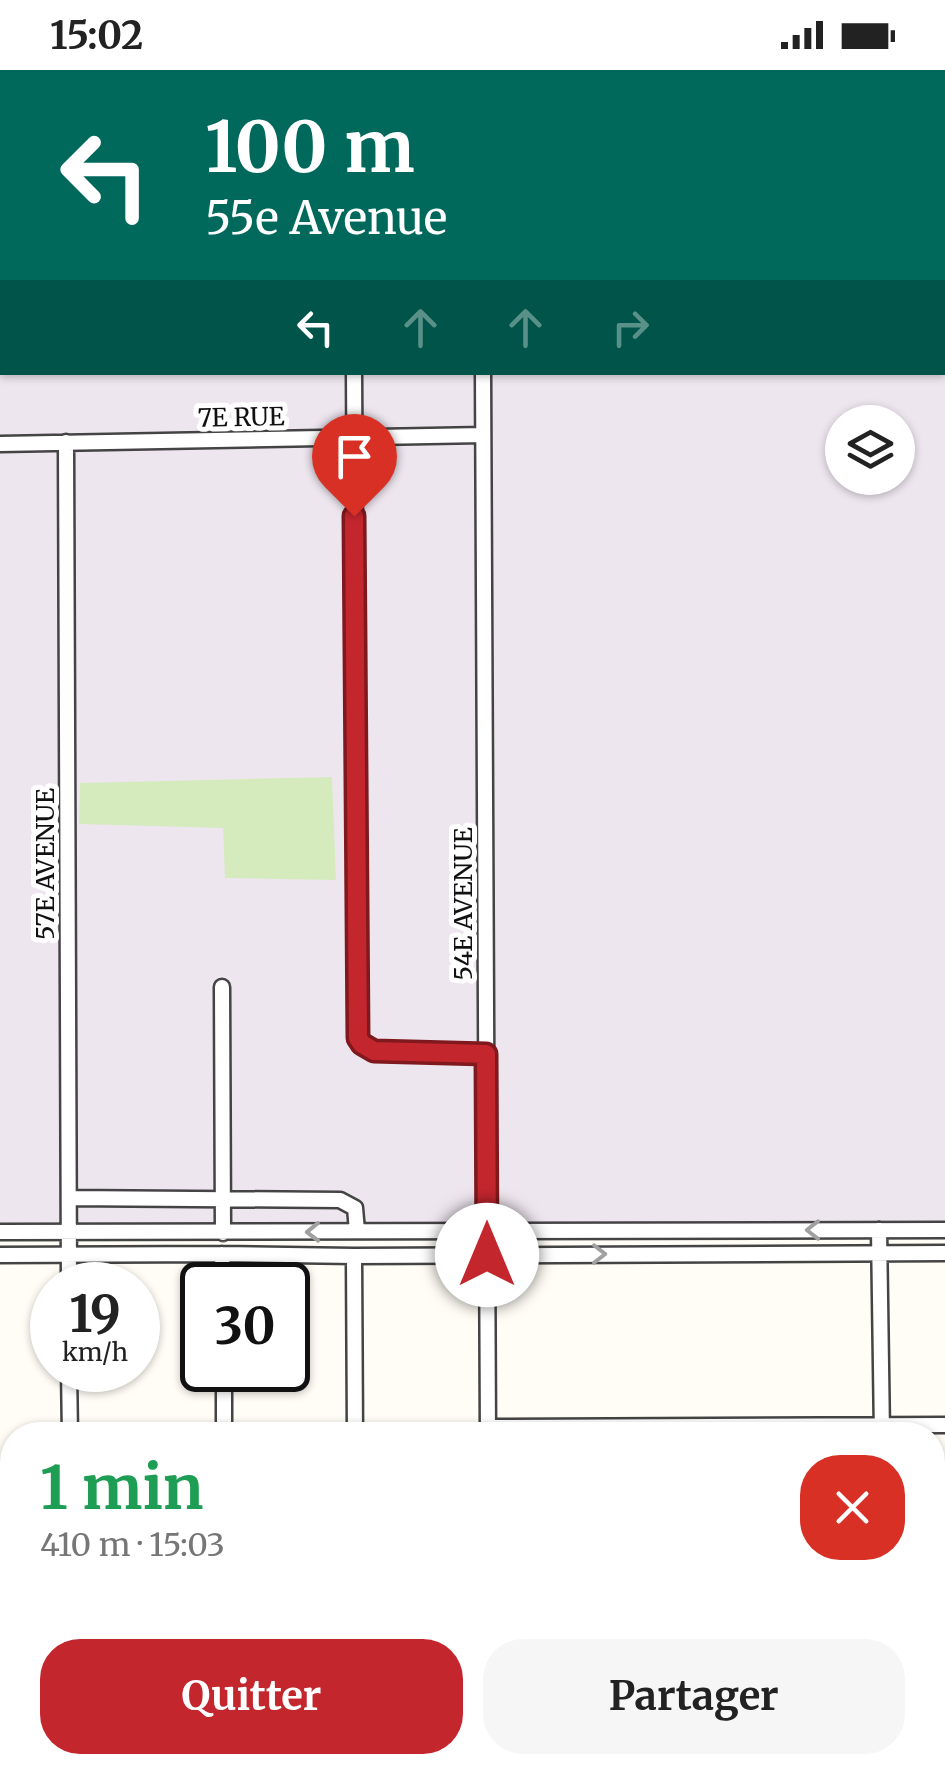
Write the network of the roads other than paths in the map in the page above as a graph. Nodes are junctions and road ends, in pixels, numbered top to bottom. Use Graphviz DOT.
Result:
graph roads {
  1 [pos="354,375"];
  2 [pos="483,375"];
  3 [pos="484,435"];
  4 [pos="354,437"];
  5 [pos="66,442"];
  6 [pos="0,444"];
  7 [pos="222,987"];
  8 [pos="486,1054"];
  9 [pos="69,1198"];
  10 [pos="222,1198"];
  11 [pos="879,1230"];
  12 [pos="945,1230"];
  13 [pos="357,1231"];
  14 [pos="487,1231"];
  15 [pos="0,1232"];
  16 [pos="69,1232"];
  17 [pos="223,1233"];
  18 [pos="880,1253"];
  19 [pos="945,1253"];
  20 [pos="0,1254"];
  21 [pos="70,1254"];
  22 [pos="222,1254"];
  23 [pos="487,1255"];
  24 [pos="354,1256"];
  25 [pos="70,1262"];
  26 [pos="222,1262"];
  27 [pos="70,1392"];
  28 [pos="224,1392"];
  29 [pos="70,1422"];
  30 [pos="224,1422"];
  31 [pos="356,1422"];
  32 [pos="488,1422"];
  33 [pos="882,1422"];
  1 -- 4 [label="street"];
  2 -- 3 [label="street, 54E AVENUE"];
  3 -- 4 [label="street, 7E RUE"];
  3 -- 8 [label="street, 54E AVENUE"];
  4 -- 5 [label="street, 7E RUE"];
  4 -- 8 [label="street"];
  5 -- 6 [label="street, 7E RUE"];
  5 -- 9 [label="street, 57E AVENUE"];
  7 -- 10 [label="street"];
  8 -- 14 [label="street, 54E AVENUE"];
  9 -- 10 [label="street"];
  9 -- 16 [label="street, 57E AVENUE"];
  10 -- 13 [label="street"];
  10 -- 17 [label="street"];
  11 -- 12 [label="street"];
  11 -- 14 [label="street, one-way"];
  11 -- 18 [label="street"];
  13 -- 14 [label="street"];
  13 -- 17 [label="street, one-way"];
  14 -- 23 [label="street, 54E AVENUE"];
  15 -- 16 [label="street"];
  16 -- 17 [label="street"];
  16 -- 21 [label="street, 57E AVENUE"];
  18 -- 19 [label="street"];
  23 -- 18 [label="street, one-way"];
  18 -- 33 [label="street"];
  20 -- 21 [label="street"];
  21 -- 22 [label="street"];
  21 -- 25 [label="street, 57E AVENUE"];
  22 -- 24 [label="street"];
  22 -- 26 [label="street"];
  23 -- 24 [label="street"];
  23 -- 32 [label="street, 54E AVENUE"];
  24 -- 31 [label="street"];
  27 -- 29 [label="street"];
  28 -- 30 [label="street"];
}
